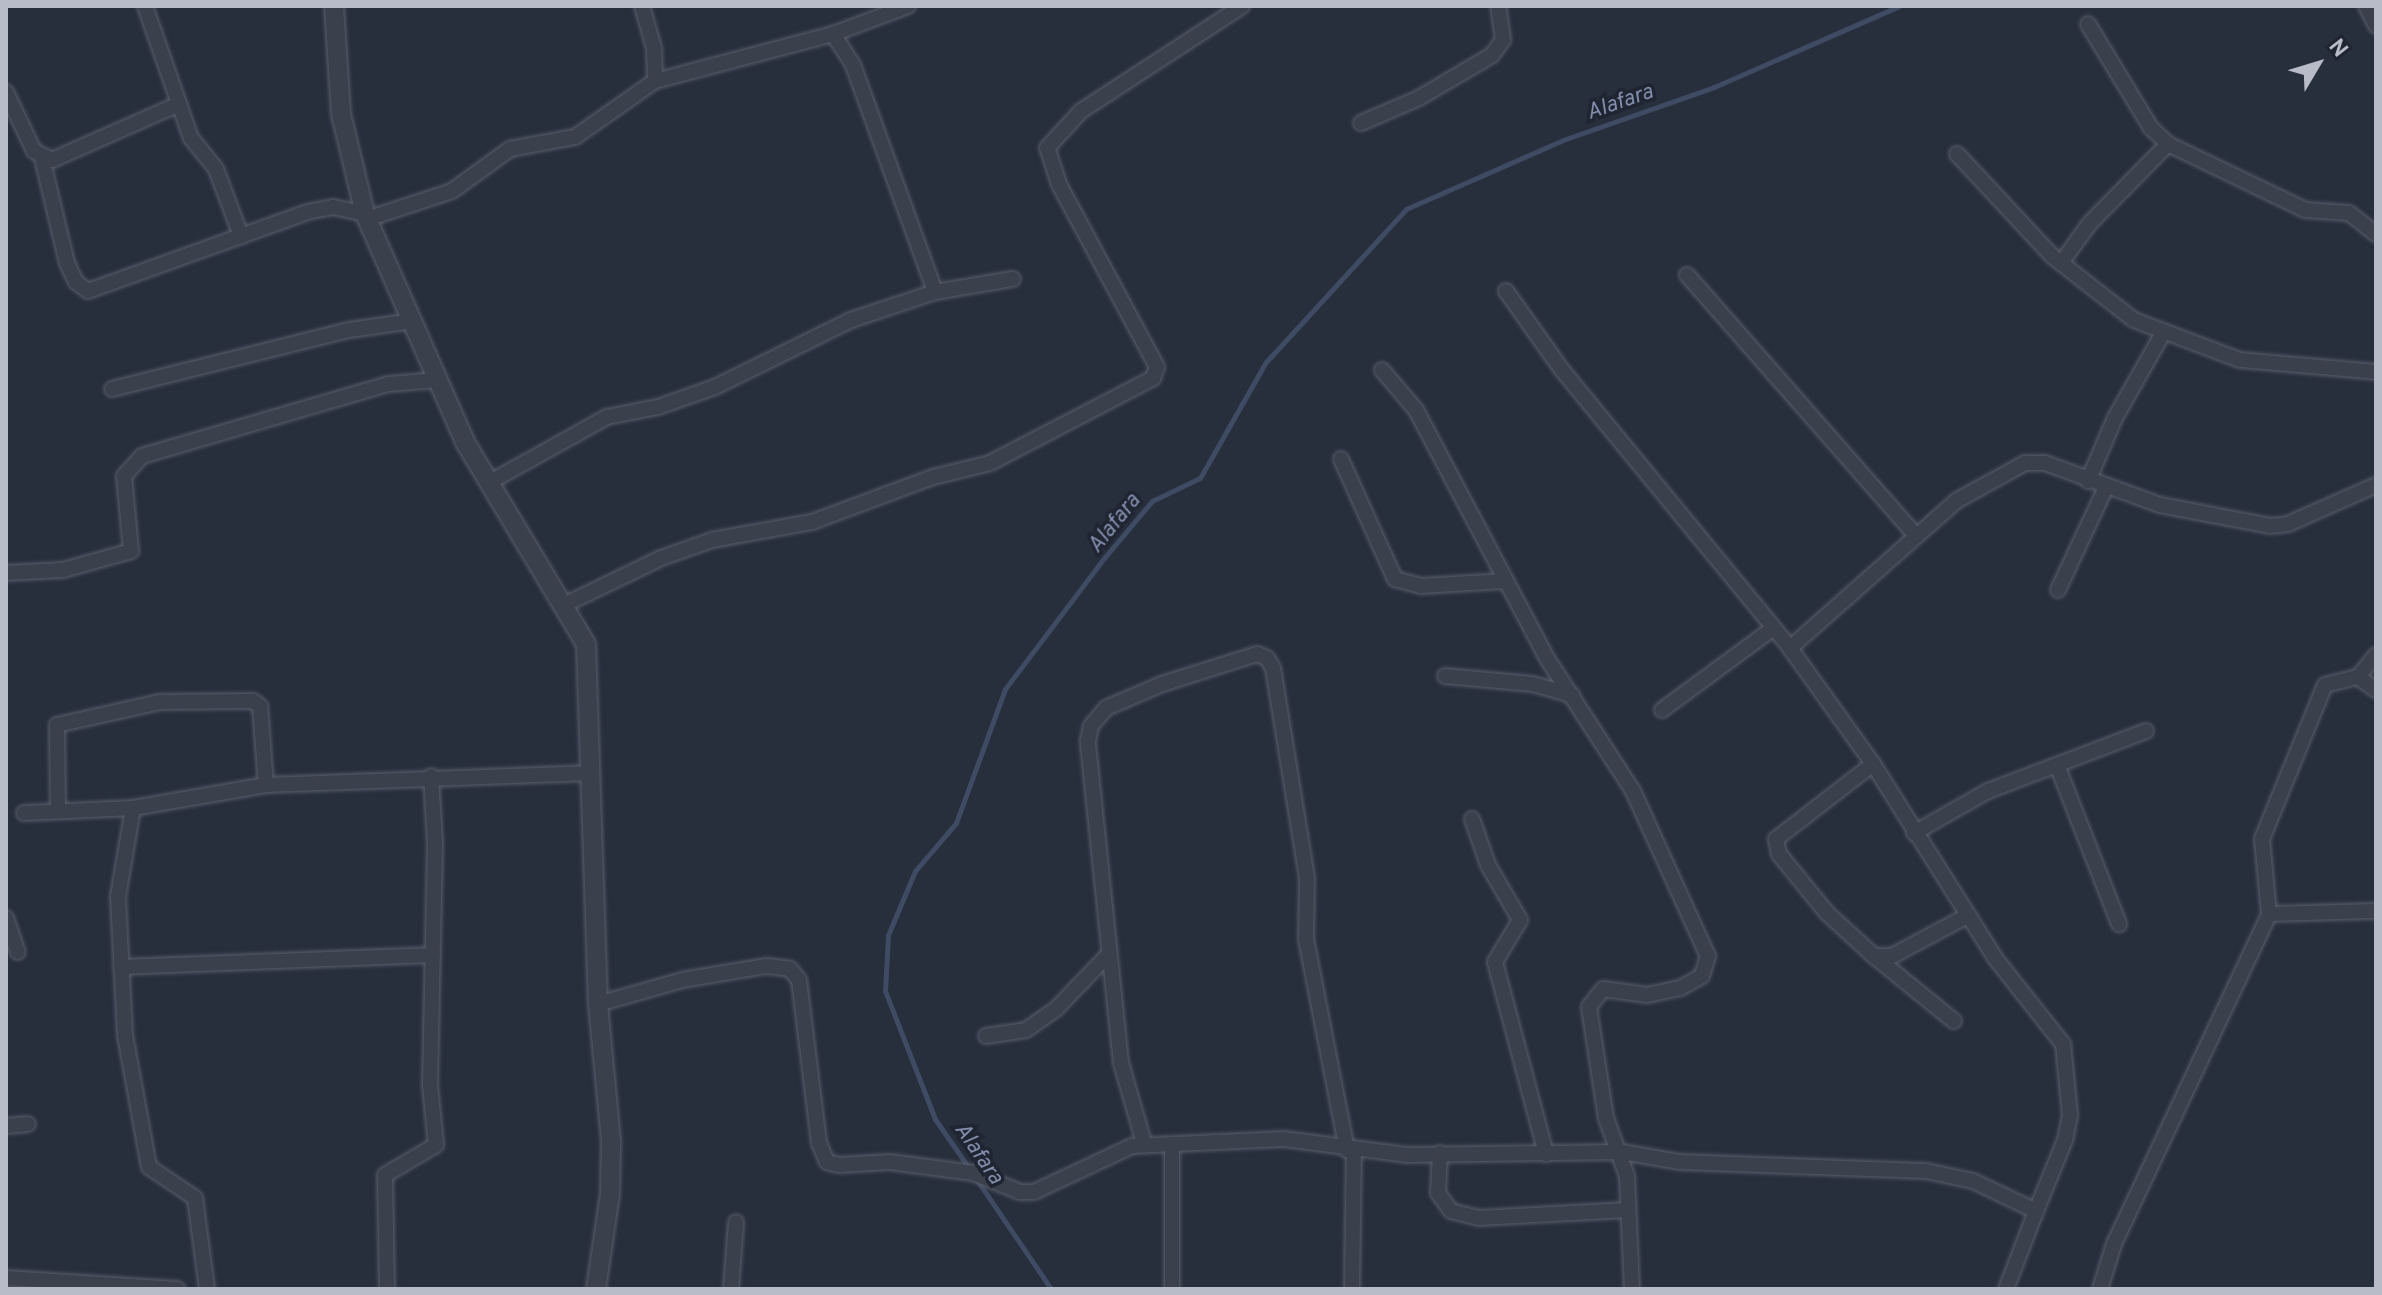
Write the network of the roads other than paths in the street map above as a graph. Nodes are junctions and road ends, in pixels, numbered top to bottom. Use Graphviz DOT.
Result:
graph roads {
  1 [pos="145,6"];
  2 [pos="334,6"];
  3 [pos="642,6"];
  4 [pos="908,6"];
  5 [pos="1242,6"];
  6 [pos="1498,6"];
  7 [pos="2366,6"];
  8 [pos="2088,24"];
  9 [pos="2376,26"];
  10 [pos="833,34"];
  11 [pos="655,81"];
  12 [pos="6,92"];
  13 [pos="179,104"];
  14 [pos="1361,123"];
  15 [pos="2168,144"];
  16 [pos="1957,154"];
  17 [pos="42,158"];
  18 [pos="366,217"];
  19 [pos="2376,234"];
  20 [pos="241,236"];
  21 [pos="2061,263"];
  22 [pos="1687,275"];
  23 [pos="1013,279"];
  24 [pos="1506,291"];
  25 [pos="935,292"];
  26 [pos="412,321"];
  27 [pos="2163,333"];
  28 [pos="1382,370"];
  29 [pos="2376,372"];
  30 [pos="437,380"];
  31 [pos="112,389"];
  32 [pos="1341,459"];
  33 [pos="2088,481"];
  34 [pos="490,482"];
  35 [pos="2376,485"];
  36 [pos="2106,487"];
  37 [pos="1916,536"];
  38 [pos="6,573"];
  39 [pos="1504,581"];
  40 [pos="2058,590"];
  41 [pos="566,604"];
  42 [pos="1771,630"];
  43 [pos="1790,648"];
  44 [pos="2376,655"];
  45 [pos="1445,676"];
  46 [pos="2358,677"];
  47 [pos="2376,690"];
  48 [pos="1572,695"];
  49 [pos="1662,710"];
  50 [pos="2146,731"];
  51 [pos="1873,764"];
  52 [pos="2057,765"];
  53 [pos="592,773"];
  54 [pos="431,776"];
  55 [pos="266,785"];
  56 [pos="133,808"];
  57 [pos="58,809"];
  58 [pos="24,813"];
  59 [pos="1472,819"];
  60 [pos="1914,833"];
  61 [pos="2376,911"];
  62 [pos="2269,914"];
  63 [pos="1967,916"];
  64 [pos="6,918"];
  65 [pos="2119,924"];
  66 [pos="18,952"];
  67 [pos="1109,954"];
  68 [pos="433,955"];
  69 [pos="1874,956"];
  70 [pos="121,967"];
  71 [pos="598,1004"];
  72 [pos="1954,1021"];
  73 [pos="986,1036"];
  74 [pos="28,1124"];
  75 [pos="6,1126"];
  76 [pos="1144,1143"];
  77 [pos="1172,1144"];
  78 [pos="1350,1150"];
  79 [pos="1622,1152"];
  80 [pos="1440,1153"];
  81 [pos="1546,1154"];
  82 [pos="1628,1210"];
  83 [pos="2036,1211"];
  84 [pos="736,1222"];
  85 [pos="6,1278"];
  86 [pos="61,1285"];
  87 [pos="178,1289"];
  88 [pos="207,1289"];
  89 [pos="387,1289"];
  90 [pos="596,1289"];
  91 [pos="731,1289"];
  92 [pos="1172,1289"];
  93 [pos="1352,1289"];
  94 [pos="1632,1289"];
  95 [pos="2006,1289"];
  96 [pos="2100,1289"];
  1 -- 13 [label="street"];
  2 -- 18 [label="street"];
  3 -- 11 [label="street"];
  4 -- 10 [label="street"];
  5 -- 41 [label="street"];
  6 -- 14 [label="street"];
  7 -- 9 [label="street"];
  8 -- 15 [label="street"];
  10 -- 11 [label="street"];
  10 -- 25 [label="street"];
  11 -- 18 [label="street"];
  12 -- 17 [label="street"];
  13 -- 17 [label="street"];
  13 -- 20 [label="street"];
  15 -- 19 [label="street"];
  15 -- 21 [label="street"];
  16 -- 21 [label="street"];
  17 -- 20 [label="street"];
  18 -- 20 [label="street"];
  18 -- 26 [label="street"];
  21 -- 27 [label="street"];
  22 -- 37 [label="street"];
  23 -- 25 [label="street"];
  24 -- 42 [label="street"];
  25 -- 34 [label="street"];
  26 -- 30 [label="street"];
  26 -- 31 [label="street"];
  27 -- 29 [label="street"];
  27 -- 33 [label="street"];
  28 -- 39 [label="street"];
  30 -- 34 [label="street"];
  30 -- 38 [label="street"];
  32 -- 39 [label="street"];
  33 -- 36 [label="street"];
  33 -- 37 [label="street"];
  34 -- 41 [label="street"];
  35 -- 36 [label="street"];
  36 -- 40 [label="street"];
  37 -- 43 [label="street"];
  39 -- 48 [label="street"];
  41 -- 53 [label="street"];
  42 -- 43 [label="street"];
  42 -- 49 [label="street"];
  43 -- 51 [label="street"];
  44 -- 46 [label="street"];
  45 -- 48 [label="street"];
  46 -- 47 [label="street"];
  46 -- 62 [label="street"];
  48 -- 79 [label="street"];
  50 -- 52 [label="street"];
  51 -- 60 [label="street"];
  51 -- 69 [label="street"];
  52 -- 60 [label="street"];
  52 -- 65 [label="street"];
  53 -- 54 [label="street"];
  53 -- 71 [label="street"];
  54 -- 55 [label="street"];
  54 -- 68 [label="street"];
  55 -- 56 [label="street"];
  55 -- 57 [label="street"];
  56 -- 57 [label="street"];
  56 -- 70 [label="street"];
  57 -- 58 [label="street"];
  59 -- 81 [label="street"];
  60 -- 63 [label="street"];
  61 -- 62 [label="street"];
  62 -- 96 [label="street"];
  63 -- 69 [label="street"];
  63 -- 83 [label="street"];
  64 -- 66 [label="street"];
  67 -- 73 [label="street"];
  67 -- 76 [label="street"];
  67 -- 78 [label="street"];
  68 -- 70 [label="street"];
  68 -- 89 [label="street"];
  69 -- 72 [label="street"];
  70 -- 88 [label="street"];
  71 -- 76 [label="street"];
  71 -- 90 [label="street"];
  74 -- 75 [label="street"];
  76 -- 77 [label="street"];
  77 -- 78 [label="street"];
  77 -- 92 [label="street"];
  78 -- 80 [label="street"];
  78 -- 93 [label="street"];
  79 -- 81 [label="street"];
  79 -- 82 [label="street"];
  79 -- 83 [label="street"];
  80 -- 81 [label="street"];
  80 -- 82 [label="street"];
  82 -- 94 [label="street"];
  83 -- 95 [label="street"];
  84 -- 91 [label="street"];
  85 -- 86 [label="street"];
  86 -- 87 [label="street"];
}
